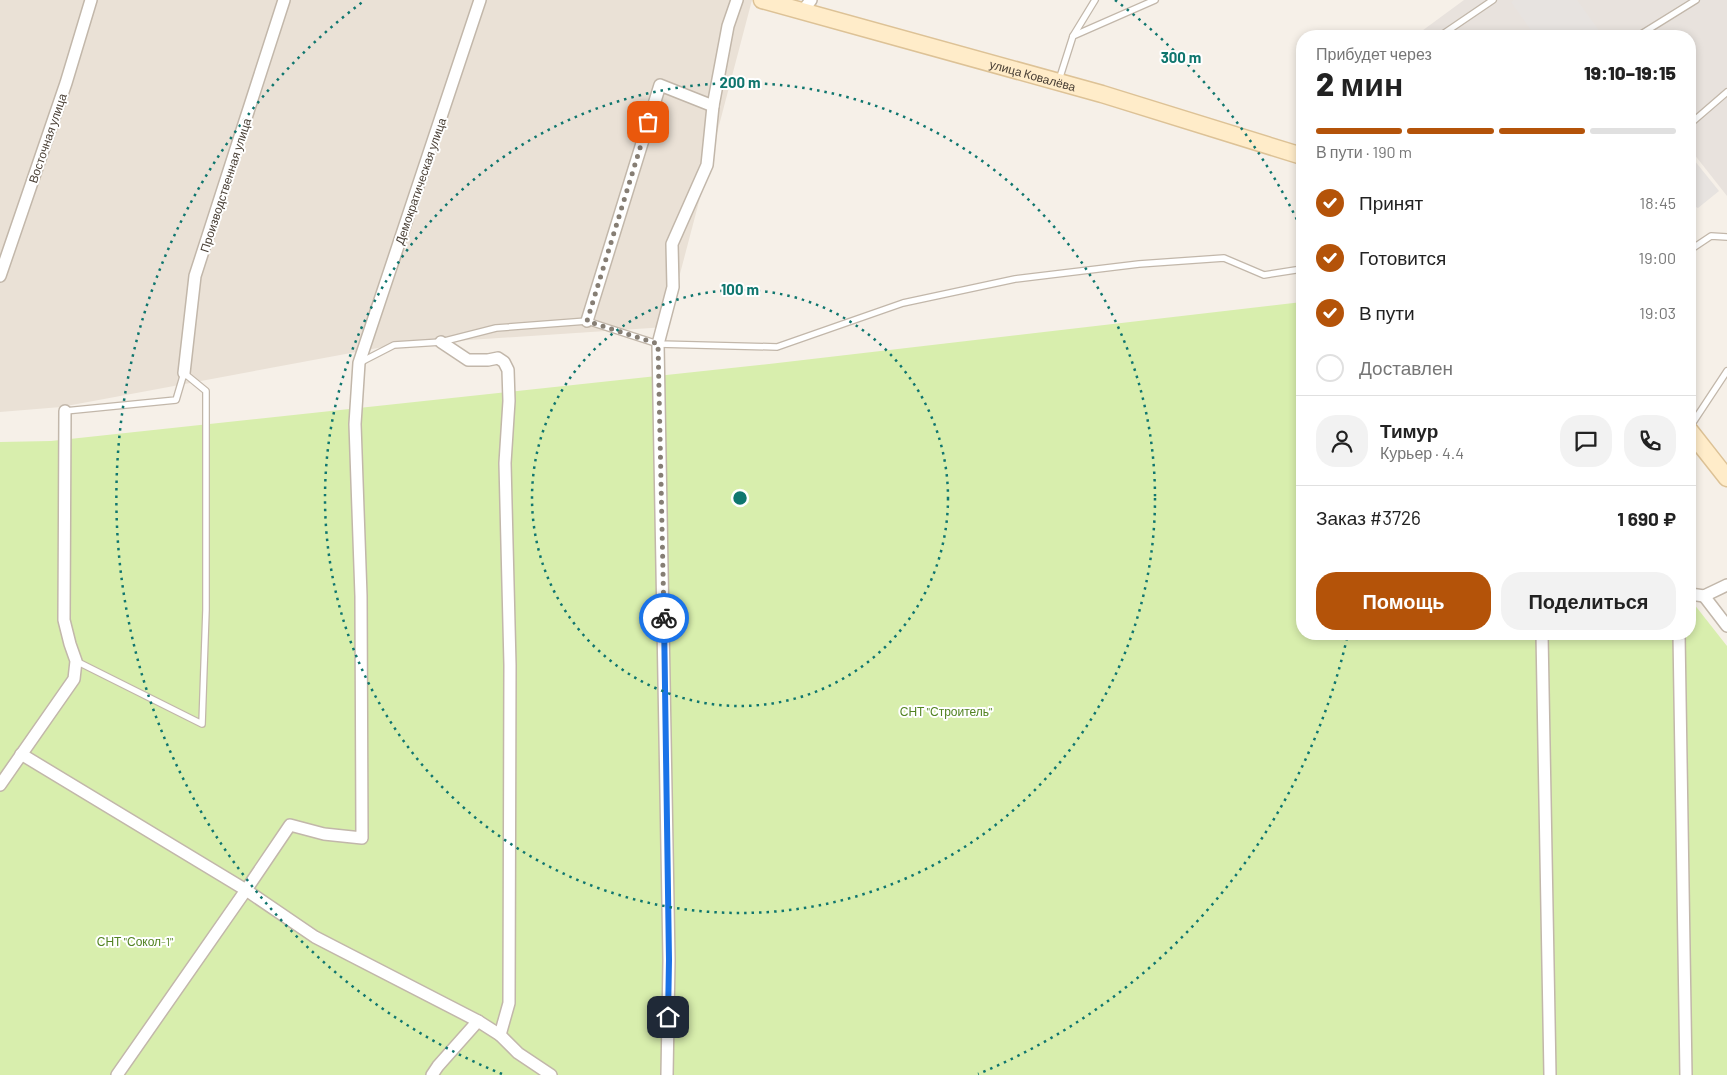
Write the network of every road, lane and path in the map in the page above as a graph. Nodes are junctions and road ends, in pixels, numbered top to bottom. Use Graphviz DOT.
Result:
graph roads {
  1 [pos="91,0"];
  2 [pos="284,0"];
  3 [pos="480,0"];
  4 [pos="736,0"];
  5 [pos="762,0"];
  6 [pos="1095,0"];
  7 [pos="1155,0"];
  8 [pos="1493,0"];
  9 [pos="1696,0"];
  10 [pos="807,6"];
  11 [pos="1449,30"];
  12 [pos="1648,30"];
  13 [pos="1073,36"];
  14 [pos="1058,82"];
  15 [pos="1727,92"];
  16 [pos="713,106"];
  17 [pos="1696,119"];
  18 [pos="1296,153"];
  19 [pos="1727,237"];
  20 [pos="1696,246"];
  21 [pos="1296,270"];
  22 [pos="0,276"];
  23 [pos="587,321"];
  24 [pos="441,342"];
  25 [pos="658,344"];
  26 [pos="359,362"];
  27 [pos="1727,371"];
  28 [pos="184,373"];
  29 [pos="65,411"];
  30 [pos="1696,420"];
  31 [pos="1696,437"];
  32 [pos="1727,478"];
  33 [pos="1727,585"];
  34 [pos="1696,595"];
  35 [pos="1704,596"];
  36 [pos="1727,626"];
  37 [pos="1542,640"];
  38 [pos="1679,640"];
  39 [pos="76,661"];
  40 [pos="21,754"];
  41 [pos="0,786"];
  42 [pos="246,890"];
  43 [pos="478,1021"];
  44 [pos="500,1036"];
  45 [pos="117,1075"];
  46 [pos="432,1075"];
  47 [pos="551,1075"];
  48 [pos="668,1075"];
  49 [pos="1550,1075"];
  50 [pos="1686,1075"];
  1 -- 22 [label="street, Восточная улица"];
  2 -- 28 [label="street, Производственная улица"];
  3 -- 26 [label="street, Демократическая улица"];
  4 -- 16 [label="street"];
  5 -- 10 [label="street, улица Ковалёва"];
  6 -- 13 [label="lane"];
  7 -- 13 [label="lane"];
  8 -- 11 [label="lane"];
  9 -- 12 [label="lane"];
  10 -- 14 [label="street, улица Ковалёва"];
  13 -- 14 [label="lane"];
  14 -- 18 [label="street, улица Ковалёва"];
  15 -- 17 [label="lane"];
  16 -- 23 [label="street"];
  16 -- 25 [label="street"];
  19 -- 20 [label="lane"];
  21 -- 25 [label="lane"];
  23 -- 24 [label="lane"];
  23 -- 25 [label="lane"];
  24 -- 26 [label="lane"];
  24 -- 44 [label="street"];
  25 -- 48 [label="street"];
  26 -- 42 [label="street, Демократическая улица"];
  27 -- 30 [label="lane"];
  28 -- 29 [label="lane"];
  28 -- 39 [label="lane"];
  29 -- 39 [label="street"];
  31 -- 32 [label="street"];
  33 -- 35 [label="street"];
  34 -- 35 [label="street"];
  35 -- 36 [label="street"];
  37 -- 49 [label="street"];
  38 -- 50 [label="street"];
  39 -- 40 [label="street"];
  40 -- 41 [label="street"];
  40 -- 42 [label="street"];
  42 -- 43 [label="street"];
  42 -- 45 [label="street"];
  43 -- 44 [label="street"];
  43 -- 46 [label="street"];
  44 -- 47 [label="street"];
}
